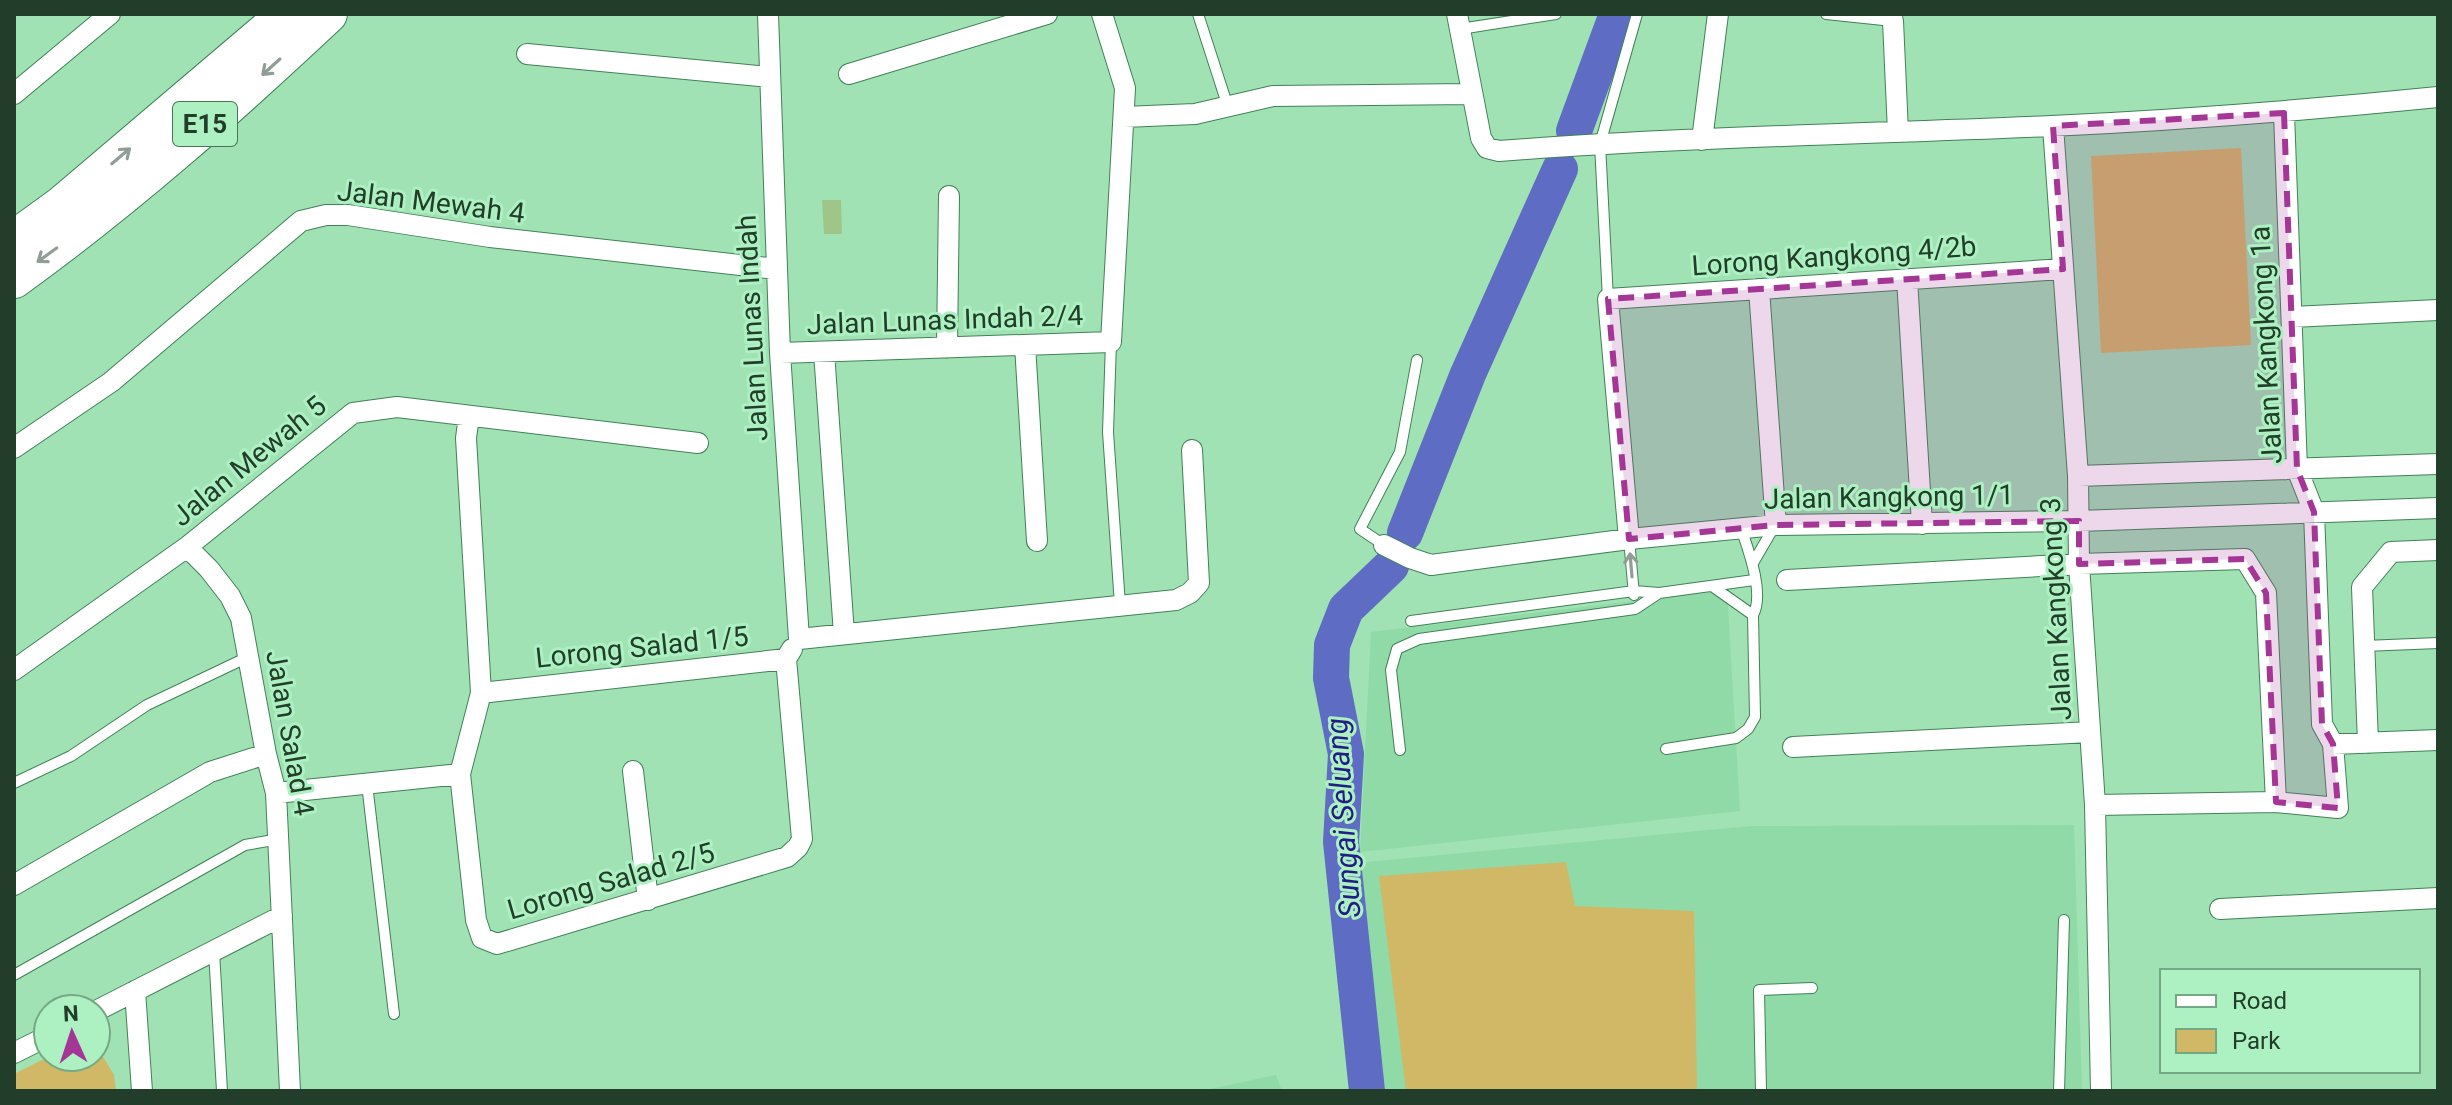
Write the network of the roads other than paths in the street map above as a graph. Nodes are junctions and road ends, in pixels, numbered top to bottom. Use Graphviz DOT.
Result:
graph roads {
  1 [pos="110,14"];
  2 [pos="287,14"];
  3 [pos="328,14"];
  4 [pos="768,14"];
  5 [pos="1047,14"];
  6 [pos="1102,14"];
  7 [pos="1198,14"];
  8 [pos="1556,14"];
  9 [pos="1637,14"];
  10 [pos="1718,14"];
  11 [pos="1826,14"];
  12 [pos="1893,21"];
  13 [pos="1458,22"];
  14 [pos="527,54"];
  15 [pos="849,74"];
  16 [pos="770,77"];
  17 [pos="14,94"];
  18 [pos="1471,94"];
  19 [pos="2438,97"];
  20 [pos="1228,107"];
  21 [pos="2284,113"];
  22 [pos="1124,117"];
  23 [pos="2053,126"];
  24 [pos="1898,132"];
  25 [pos="1702,140"];
  26 [pos="1592,145"];
  27 [pos="949,196"];
  28 [pos="70,219"];
  29 [pos="14,240"];
  30 [pos="776,269"];
  31 [pos="2063,269"];
  32 [pos="14,279"];
  33 [pos="1907,279"];
  34 [pos="1759,289"];
  35 [pos="1608,299"];
  36 [pos="2438,310"];
  37 [pos="2292,317"];
  38 [pos="1111,342"];
  39 [pos="1025,345"];
  40 [pos="947,348"];
  41 [pos="824,352"];
  42 [pos="780,353"];
  43 [pos="1417,360"];
  44 [pos="469,416"];
  45 [pos="698,443"];
  46 [pos="14,448"];
  47 [pos="1192,450"];
  48 [pos="2438,464"];
  49 [pos="2297,469"];
  50 [pos="2078,476"];
  51 [pos="2438,508"];
  52 [pos="2314,512"];
  53 [pos="2079,521"];
  54 [pos="1922,524"];
  55 [pos="1776,525"];
  56 [pos="1741,528"];
  57 [pos="1629,539"];
  58 [pos="1037,541"];
  59 [pos="1384,545"];
  60 [pos="187,547"];
  61 [pos="2438,550"];
  62 [pos="1753,563"];
  63 [pos="2079,564"];
  64 [pos="1754,580"];
  65 [pos="1787,580"];
  66 [pos="1712,586"];
  67 [pos="1634,591"];
  68 [pos="1659,593"];
  69 [pos="1120,605"];
  70 [pos="1635,609"];
  71 [pos="1753,615"];
  72 [pos="1411,621"];
  73 [pos="844,634"];
  74 [pos="799,639"];
  75 [pos="2438,643"];
  76 [pos="2364,646"];
  77 [pos="248,657"];
  78 [pos="786,659"];
  79 [pos="14,670"];
  80 [pos="481,693"];
  81 [pos="2090,732"];
  82 [pos="2438,740"];
  83 [pos="2368,743"];
  84 [pos="2333,744"];
  85 [pos="1793,747"];
  86 [pos="1666,749"];
  87 [pos="1400,750"];
  88 [pos="266,754"];
  89 [pos="633,771"];
  90 [pos="460,774"];
  91 [pos="14,783"];
  92 [pos="367,784"];
  93 [pos="276,793"];
  94 [pos="2276,802"];
  95 [pos="2095,805"];
  96 [pos="279,839"];
  97 [pos="14,885"];
  98 [pos="2438,898"];
  99 [pos="648,900"];
  100 [pos="2220,909"];
  101 [pos="282,916"];
  102 [pos="2064,920"];
  103 [pos="214,951"];
  104 [pos="14,975"];
  105 [pos="1812,988"];
  106 [pos="135,991"];
  107 [pos="112,1003"];
  108 [pos="394,1014"];
  109 [pos="32,1044"];
  110 [pos="14,1053"];
  111 [pos="142,1091"];
  112 [pos="222,1091"];
  113 [pos="290,1091"];
  114 [pos="1761,1091"];
  115 [pos="2059,1091"];
  116 [pos="2101,1091"];
  1 -- 17 [label="street"];
  28 -- 2 [label="highway, E15, one-way"];
  3 -- 28 [label="highway, E15, one-way"];
  4 -- 16 [label="street, Jalan Lunas Indah"];
  5 -- 15 [label="street"];
  6 -- 22 [label="street"];
  7 -- 20 [label="lane"];
  8 -- 13 [label="lane"];
  9 -- 26 [label="lane"];
  10 -- 25 [label="street"];
  11 -- 12 [label="lane"];
  12 -- 24 [label="street"];
  13 -- 18 [label="street"];
  14 -- 16 [label="street"];
  16 -- 30 [label="street, Jalan Lunas Indah"];
  18 -- 20 [label="street"];
  18 -- 26 [label="street"];
  19 -- 21 [label="street"];
  20 -- 22 [label="street"];
  21 -- 23 [label="street"];
  21 -- 37 [label="street, Jalan Kangkong 1a"];
  22 -- 38 [label="street"];
  23 -- 24 [label="street"];
  23 -- 31 [label="street, Jalan Kangkong 3"];
  24 -- 25 [label="street"];
  25 -- 26 [label="street"];
  26 -- 35 [label="lane"];
  27 -- 40 [label="street"];
  28 -- 29 [label="highway, E15"];
  28 -- 32 [label="highway, E15, one-way"];
  30 -- 42 [label="street, Jalan Lunas Indah"];
  30 -- 46 [label="street, Jalan Mewah 4"];
  31 -- 33 [label="street, Lorong Kangkong 4/2b"];
  31 -- 50 [label="street, Jalan Kangkong 3"];
  33 -- 34 [label="street, Lorong Kangkong 4/2b"];
  33 -- 54 [label="street"];
  34 -- 35 [label="street, Lorong Kangkong 4/2b"];
  34 -- 55 [label="street"];
  35 -- 57 [label="street"];
  36 -- 37 [label="street"];
  37 -- 49 [label="street, Jalan Kangkong 1a"];
  38 -- 39 [label="street, Jalan Lunas Indah 2/4"];
  38 -- 69 [label="lane"];
  39 -- 40 [label="street, Jalan Lunas Indah 2/4"];
  39 -- 58 [label="street"];
  40 -- 41 [label="street, Jalan Lunas Indah 2/4"];
  41 -- 42 [label="street, Jalan Lunas Indah 2/4"];
  41 -- 73 [label="street"];
  42 -- 74 [label="street, Jalan Lunas Indah"];
  43 -- 59 [label="lane"];
  44 -- 45 [label="street, Jalan Mewah 5"];
  44 -- 60 [label="street, Jalan Mewah 5"];
  44 -- 80 [label="street, Lorong Salad 2/5"];
  47 -- 69 [label="street"];
  48 -- 49 [label="street"];
  49 -- 50 [label="street"];
  49 -- 52 [label="street, Jalan Kangkong 1a"];
  50 -- 53 [label="street, Jalan Kangkong 3"];
  51 -- 52 [label="street, Jalan Kangkong 1/1"];
  52 -- 53 [label="street, Jalan Kangkong 1/1"];
  52 -- 84 [label="street, Jalan Kangkong 1a"];
  53 -- 54 [label="street, Jalan Kangkong 1/1"];
  53 -- 63 [label="street, Jalan Kangkong 3"];
  54 -- 55 [label="street, Jalan Kangkong 1/1"];
  55 -- 56 [label="street, Jalan Kangkong 1/1"];
  55 -- 62 [label="lane"];
  56 -- 57 [label="street, Jalan Kangkong 1/1"];
  56 -- 62 [label="lane"];
  57 -- 59 [label="street, Jalan Kangkong 1/1"];
  67 -- 57 [label="lane, one-way"];
  60 -- 77 [label="street, Jalan Salad 4"];
  60 -- 79 [label="street, Jalan Mewah 5"];
  61 -- 76 [label="street"];
  62 -- 64 [label="lane"];
  63 -- 65 [label="street"];
  63 -- 81 [label="street, Jalan Kangkong 3"];
  63 -- 94 [label="street"];
  64 -- 66 [label="lane"];
  64 -- 71 [label="lane"];
  66 -- 68 [label="lane"];
  66 -- 71 [label="lane"];
  67 -- 68 [label="lane"];
  67 -- 70 [label="lane"];
  67 -- 72 [label="lane"];
  68 -- 70 [label="lane"];
  69 -- 73 [label="street"];
  70 -- 87 [label="lane"];
  71 -- 86 [label="lane"];
  73 -- 74 [label="street"];
  74 -- 78 [label="street, Lorong Salad 1/5"];
  75 -- 76 [label="lane"];
  76 -- 83 [label="street"];
  77 -- 88 [label="street, Jalan Salad 4"];
  77 -- 91 [label="lane"];
  78 -- 80 [label="street, Lorong Salad 1/5"];
  78 -- 99 [label="street, Lorong Salad 2/5"];
  80 -- 90 [label="street, Lorong Salad 2/5"];
  81 -- 85 [label="street"];
  81 -- 95 [label="street, Jalan Kangkong 3"];
  82 -- 83 [label="street"];
  83 -- 84 [label="street"];
  84 -- 94 [label="street, Jalan Kangkong 1a"];
  88 -- 93 [label="street, Jalan Salad 4"];
  88 -- 97 [label="street"];
  89 -- 99 [label="street"];
  90 -- 92 [label="street"];
  90 -- 99 [label="street, Lorong Salad 2/5"];
  92 -- 93 [label="street"];
  92 -- 108 [label="lane"];
  93 -- 96 [label="street, Jalan Salad 4"];
  94 -- 95 [label="street"];
  95 -- 116 [label="street, Jalan Kangkong 3"];
  96 -- 101 [label="street, Jalan Salad 4"];
  96 -- 104 [label="lane"];
  98 -- 100 [label="street"];
  101 -- 103 [label="street"];
  101 -- 113 [label="street, Jalan Salad 4"];
  102 -- 115 [label="lane"];
  103 -- 106 [label="street"];
  103 -- 112 [label="lane"];
  105 -- 114 [label="lane"];
  106 -- 107 [label="street"];
  106 -- 111 [label="street"];
  109 -- 110 [label="street"];
}
